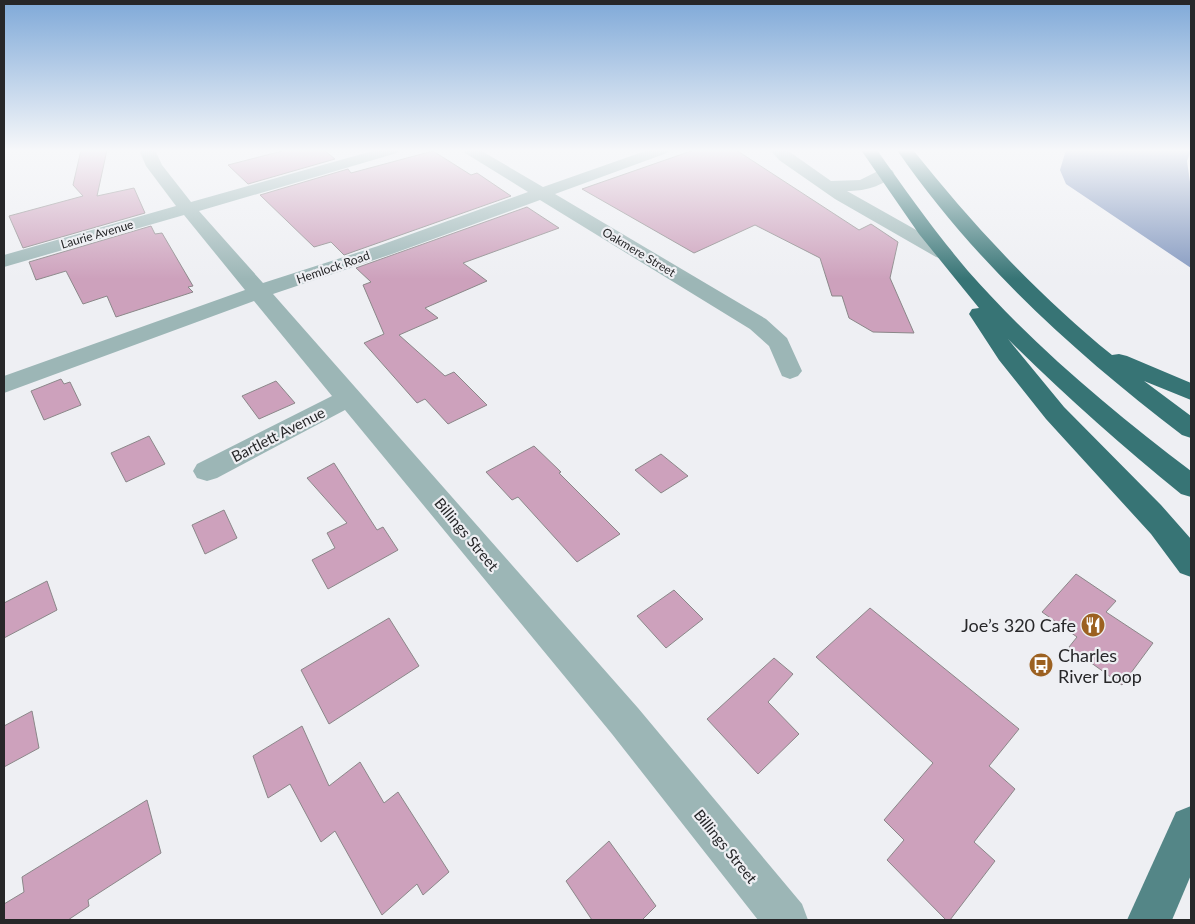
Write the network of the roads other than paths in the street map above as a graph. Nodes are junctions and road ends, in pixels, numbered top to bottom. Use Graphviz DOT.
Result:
graph roads {
  1 [pos="176,193"];
  2 [pos="240,193"];
  3 [pos="541,193"];
  4 [pos="842,193"];
  5 [pos="900,193"];
  6 [pos="939,193"];
  7 [pos="188,208"];
  8 [pos="943,253"];
  9 [pos="4,261"];
  10 [pos="258,292"];
  11 [pos="1091,350"];
  12 [pos="790,371"];
  13 [pos="4,385"];
  14 [pos="1191,392"];
  15 [pos="350,397"];
  16 [pos="1191,429"];
  17 [pos="207,471"];
  18 [pos="1191,486"];
  19 [pos="1191,564"];
  20 [pos="1191,827"];
  21 [pos="786,920"];
  22 [pos="1148,920"];
  1 -- 7 [label="street, Billings Street"];
  2 -- 7 [label="street, Laurie Avenue"];
  3 -- 10 [label="street, Hemlock Road"];
  3 -- 12 [label="street, Oakmere Street"];
  4 -- 8 [label="street"];
  5 -- 8 [label="highway"];
  6 -- 11 [label="highway"];
  7 -- 9 [label="street, Laurie Avenue"];
  7 -- 10 [label="street, Billings Street"];
  8 -- 18 [label="highway"];
  8 -- 19 [label="highway"];
  10 -- 13 [label="street, Hemlock Road"];
  10 -- 15 [label="street, Billings Street"];
  11 -- 14 [label="highway"];
  11 -- 16 [label="highway"];
  15 -- 17 [label="street, Bartlett Avenue"];
  15 -- 21 [label="street, Billings Street"];
  20 -- 22 [label="main road"];
}
